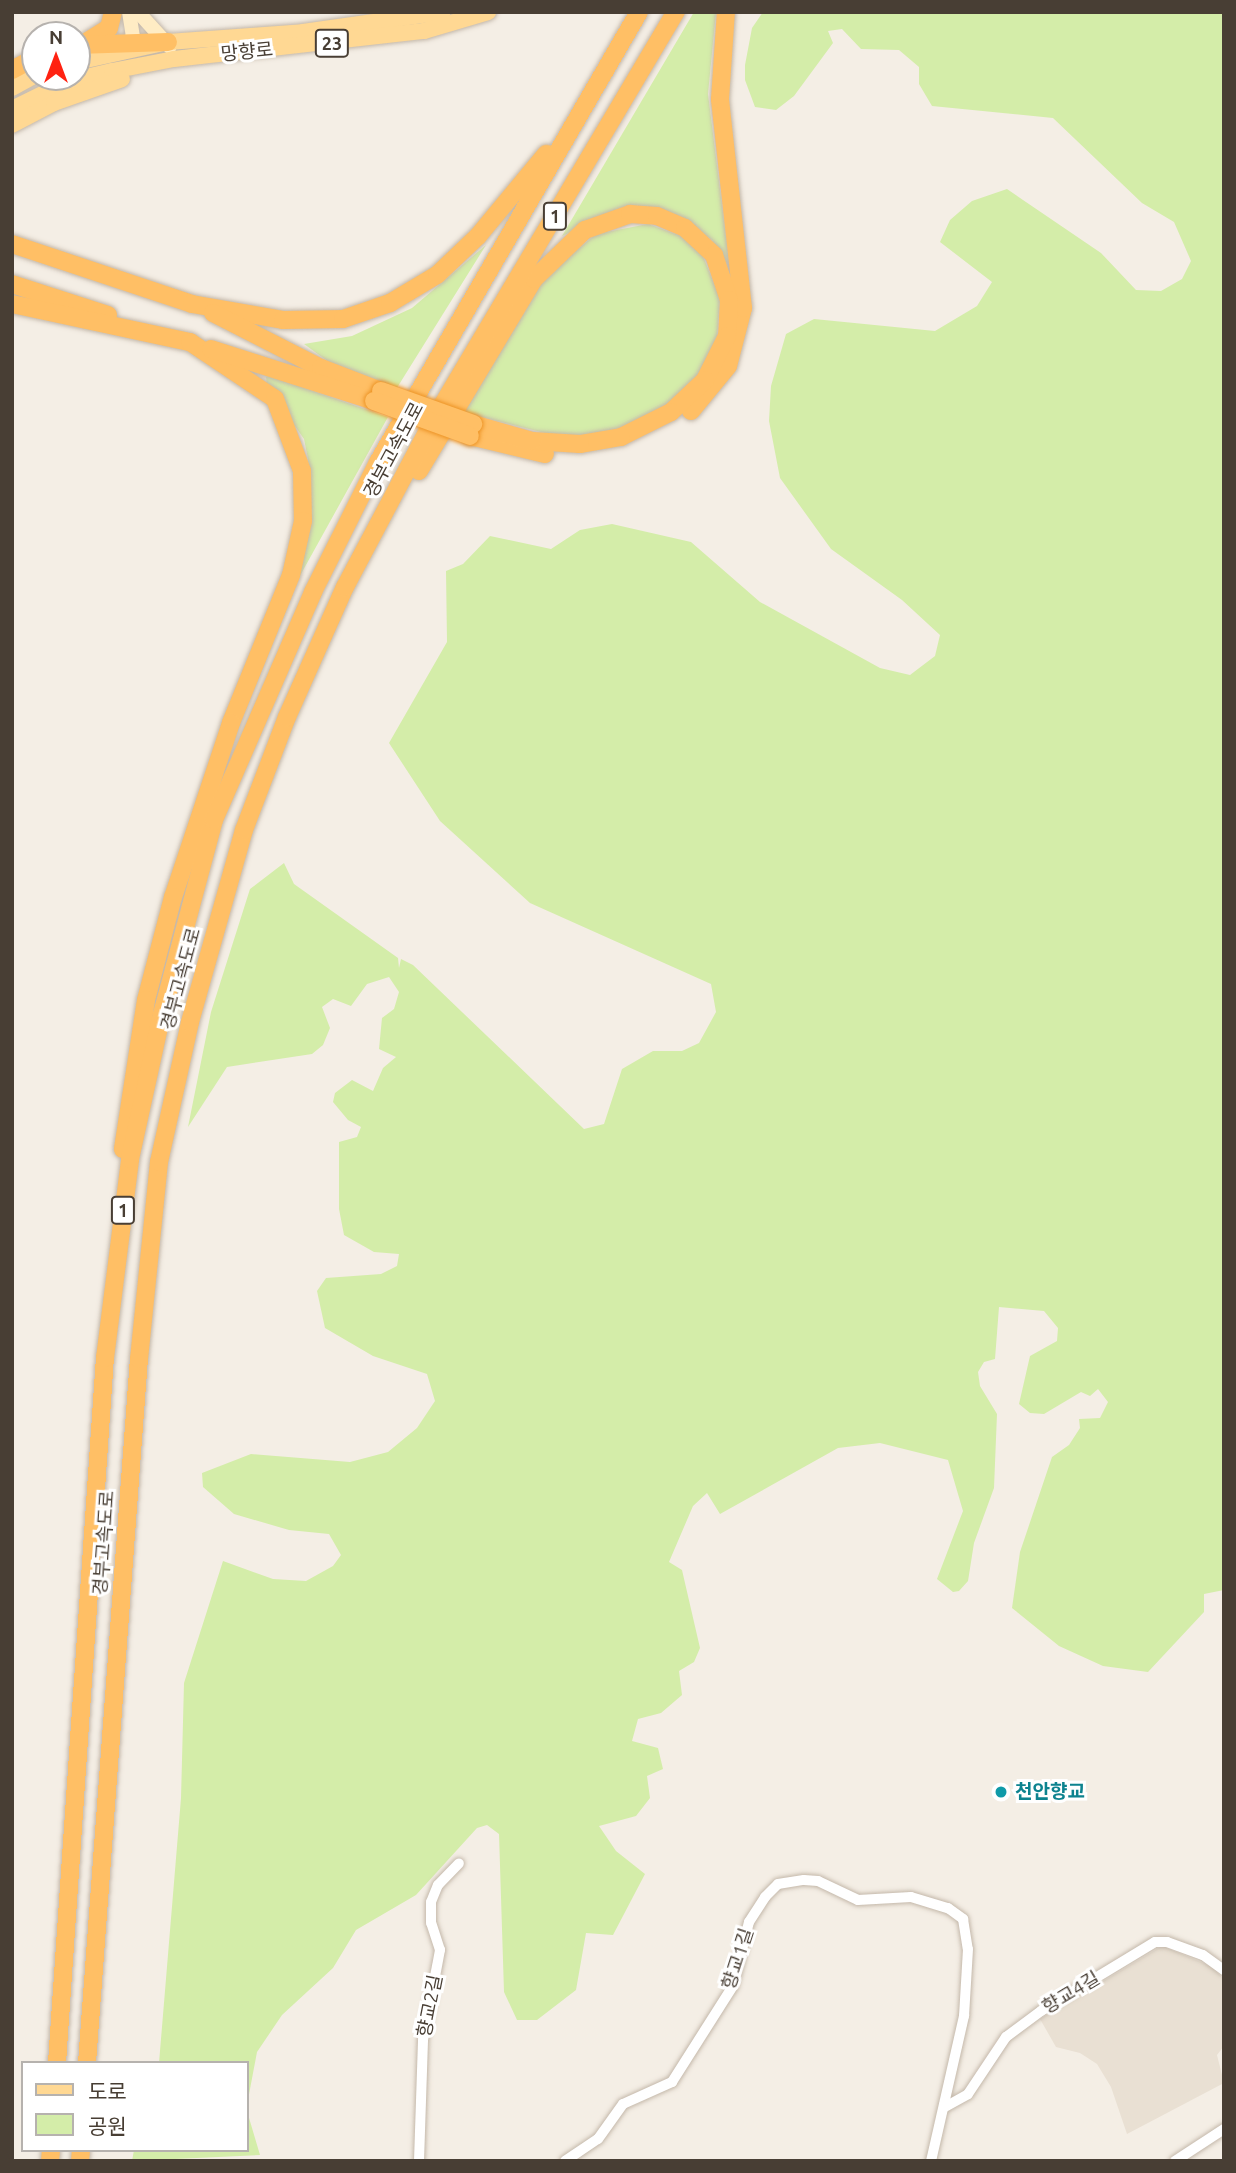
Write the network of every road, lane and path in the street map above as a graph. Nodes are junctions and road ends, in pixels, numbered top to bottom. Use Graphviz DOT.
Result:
graph roads {
  1 [pos="113,12"];
  2 [pos="129,12"];
  3 [pos="138,12"];
  4 [pos="443,12"];
  5 [pos="488,12"];
  6 [pos="639,12"];
  7 [pos="676,12"];
  8 [pos="726,12"];
  9 [pos="91,40"];
  10 [pos="130,42"];
  11 [pos="91,44"];
  12 [pos="171,50"];
  13 [pos="223,55"];
  14 [pos="95,58"];
  15 [pos="91,59"];
  16 [pos="12,109"];
  17 [pos="12,125"];
  18 [pos="570,125"];
  19 [pos="12,238"];
  20 [pos="12,244"];
  21 [pos="12,253"];
  22 [pos="43,258"];
  23 [pos="12,284"];
  24 [pos="12,304"];
  25 [pos="192,304"];
  26 [pos="190,342"];
  27 [pos="377,396"];
  28 [pos="471,430"];
  29 [pos="345,587"];
  30 [pos="105,1358"];
  31 [pos="459,1863"];
  32 [pos="1224,1970"];
  33 [pos="57,2061"];
  34 [pos="87,2061"];
  35 [pos="945,2107"];
  36 [pos="1224,2129"];
  37 [pos="419,2161"];
  38 [pos="565,2161"];
  39 [pos="931,2161"];
  40 [pos="1175,2161"];
  1 -- 9 [label="highway"];
  2 -- 10 [label="street"];
  3 -- 12 [label="street"];
  4 -- 12 [label="main road, 망향로 / 23"];
  5 -- 13 [label="main road, 망향로 / 23"];
  6 -- 18 [label="highway, 경부고속도로 / 1"];
  7 -- 29 [label="highway, 경부고속도로 / 1"];
  8 -- 28 [label="highway"];
  10 -- 11 [label="highway"];
  10 -- 12 [label="highway"];
  10 -- 14 [label="street"];
  12 -- 13 [label="main road, 망향로 / 23"];
  12 -- 14 [label="main road, 망향로 / 23"];
  12 -- 16 [label="main road, 망향로 / 23"];
  13 -- 17 [label="main road"];
  14 -- 15 [label="main road, 망향로 / 23"];
  18 -- 25 [label="highway"];
  18 -- 30 [label="highway, 경부고속도로 / 1"];
  19 -- 22 [label="main road"];
  20 -- 22 [label="highway"];
  21 -- 22 [label="highway"];
  22 -- 25 [label="highway"];
  23 -- 26 [label="highway"];
  24 -- 26 [label="highway"];
  25 -- 27 [label="highway"];
  26 -- 27 [label="highway"];
  26 -- 30 [label="highway"];
  27 -- 28 [label="highway, bridge"];
  28 -- 29 [label="highway"];
  29 -- 34 [label="highway, 경부고속도로 / 1"];
  30 -- 33 [label="highway, 경부고속도로 / 1"];
  31 -- 37 [label="street, 향교2길"];
  32 -- 35 [label="street, 향교4길"];
  35 -- 38 [label="street, 향교1길"];
  35 -- 39 [label="street, 향교1길"];
  36 -- 40 [label="street"];
}
